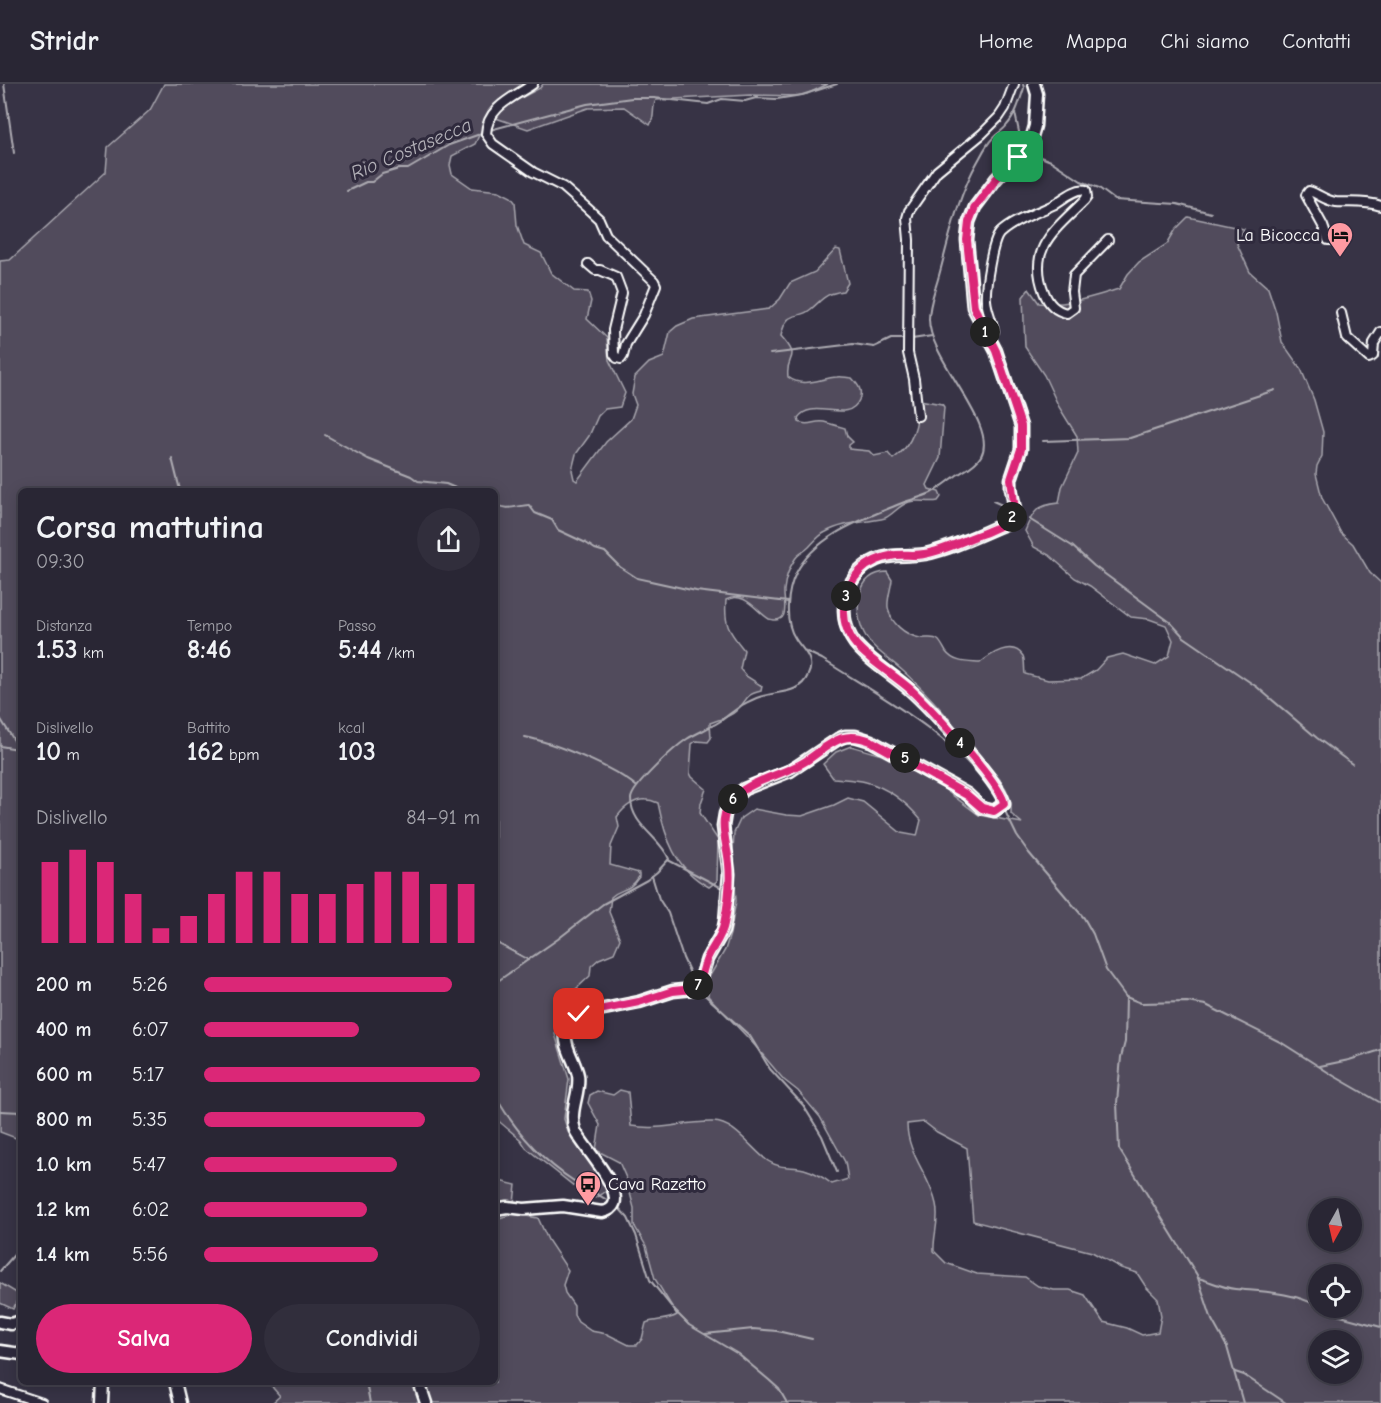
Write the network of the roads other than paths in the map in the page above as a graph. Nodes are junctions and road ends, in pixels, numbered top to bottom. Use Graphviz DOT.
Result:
graph roads {
  1 [pos="533,84"];
  2 [pos="1014,84"];
  3 [pos="1034,84"];
  4 [pos="1381,206"];
  5 [pos="1108,240"];
  6 [pos="1338,240"];
  7 [pos="588,264"];
  8 [pos="1341,314"];
  9 [pos="1381,332"];
  10 [pos="988,336"];
  11 [pos="918,416"];
  12 [pos="498,1208"];
  13 [pos="0,1322"];
  14 [pos="18,1322"];
  15 [pos="0,1351"];
  16 [pos="18,1354"];
  17 [pos="103,1385"];
  18 [pos="176,1385"];
  19 [pos="420,1385"];
  20 [pos="0,1389"];
  21 [pos="42,1403"];
  22 [pos="102,1403"];
  23 [pos="180,1403"];
  24 [pos="426,1403"];
  1 -- 7 [label="street"];
  2 -- 11 [label="street"];
  3 -- 10 [label="street"];
  4 -- 6 [label="street"];
  5 -- 10 [label="street"];
  8 -- 9 [label="street"];
  10 -- 12 [label="street"];
  13 -- 14 [label="street"];
  15 -- 16 [label="street"];
  17 -- 22 [label="street"];
  18 -- 23 [label="street"];
  19 -- 24 [label="street"];
  20 -- 21 [label="street"];
}
